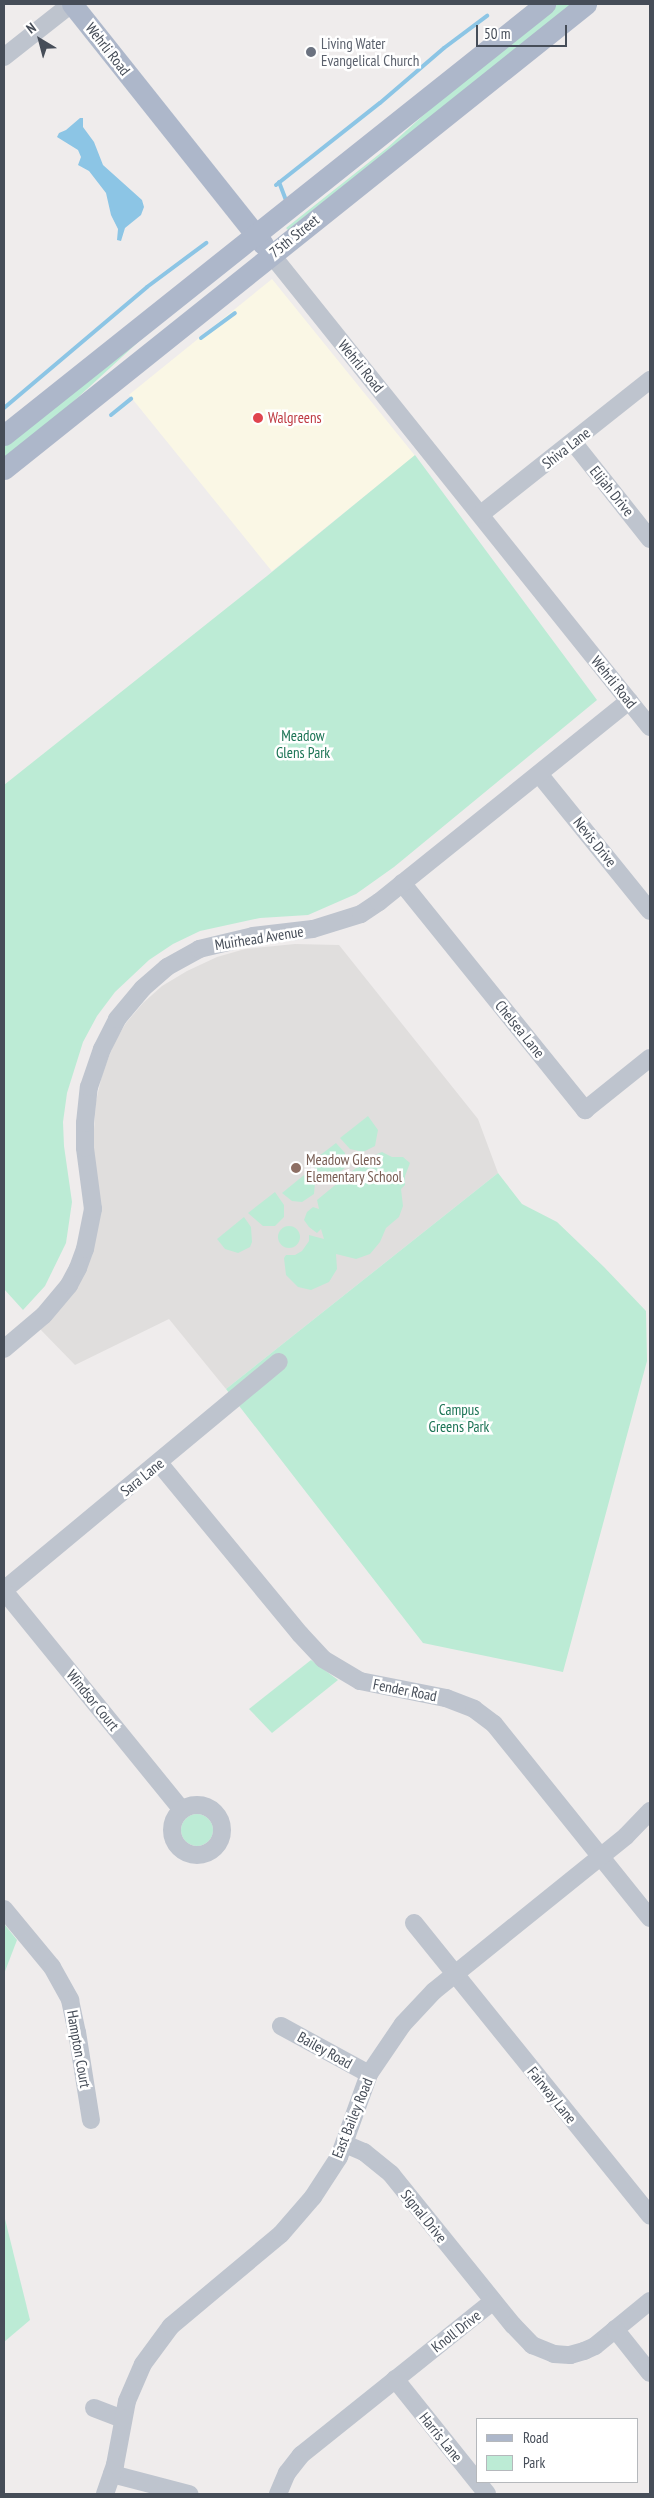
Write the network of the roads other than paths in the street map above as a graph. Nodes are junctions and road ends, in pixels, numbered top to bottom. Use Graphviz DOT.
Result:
graph roads {
  1 [pos="72,4"];
  2 [pos="545,4"];
  3 [pos="586,4"];
  4 [pos="4,57"];
  5 [pos="255,234"];
  6 [pos="271,254"];
  7 [pos="650,380"];
  8 [pos="4,435"];
  9 [pos="573,442"];
  10 [pos="4,469"];
  11 [pos="481,514"];
  12 [pos="650,539"];
  13 [pos="630,701"];
  14 [pos="650,727"];
  15 [pos="539,774"];
  16 [pos="402,883"];
  17 [pos="650,911"];
  18 [pos="650,1058"];
  19 [pos="4,1349"];
  20 [pos="279,1362"];
  21 [pos="159,1463"];
  22 [pos="4,1590"];
  23 [pos="182,1810"];
  24 [pos="650,1811"];
  25 [pos="600,1856"];
  26 [pos="4,1909"];
  27 [pos="650,1918"];
  28 [pos="414,1923"];
  29 [pos="454,1974"];
  30 [pos="281,2026"];
  31 [pos="370,2074"];
  32 [pos="91,2120"];
  33 [pos="345,2144"];
  34 [pos="650,2216"];
  35 [pos="493,2301"];
  36 [pos="650,2301"];
  37 [pos="615,2329"];
  38 [pos="650,2373"];
  39 [pos="395,2379"];
  40 [pos="94,2408"];
  41 [pos="122,2419"];
  42 [pos="112,2474"];
  43 [pos="477,2482"];
  44 [pos="478,2483"];
  45 [pos="104,2494"];
  46 [pos="189,2494"];
  47 [pos="278,2494"];
  48 [pos="487,2494"];
  1 -- 4 [label="street"];
  1 -- 5 [label="main road, Wehrli Road"];
  2 -- 5 [label="main road, 75th Street"];
  3 -- 6 [label="main road, 75th Street"];
  5 -- 6 [label="main road, Wehrli Road"];
  5 -- 8 [label="main road, 75th Street"];
  6 -- 10 [label="main road, 75th Street"];
  6 -- 11 [label="street, Wehrli Road"];
  7 -- 9 [label="street, Shiva Lane"];
  9 -- 11 [label="street, Shiva Lane"];
  9 -- 12 [label="street, Elijah Drive"];
  11 -- 13 [label="street, Wehrli Road"];
  13 -- 14 [label="street, Wehrli Road"];
  13 -- 15 [label="street, Muirhead Avenue"];
  15 -- 16 [label="street, Muirhead Avenue"];
  15 -- 17 [label="street, Nevis Drive"];
  16 -- 18 [label="street, Chelsea Lane"];
  16 -- 19 [label="street, Muirhead Avenue"];
  20 -- 21 [label="street, Sara Lane"];
  21 -- 22 [label="street, Sara Lane"];
  21 -- 25 [label="street, Fender Road"];
  22 -- 23 [label="street, Windsor Court"];
  24 -- 25 [label="street, East Bailey Road"];
  25 -- 27 [label="street, Fender Road"];
  25 -- 29 [label="street, East Bailey Road"];
  26 -- 32 [label="street, Hampton Court"];
  28 -- 29 [label="street"];
  29 -- 31 [label="street, East Bailey Road"];
  29 -- 34 [label="street, Fairway Lane"];
  30 -- 31 [label="street, Bailey Road"];
  31 -- 33 [label="street, East Bailey Road"];
  33 -- 35 [label="street, Signal Drive"];
  33 -- 41 [label="street, East Bailey Road"];
  35 -- 37 [label="street, Knoll Drive"];
  35 -- 39 [label="street, Knoll Drive"];
  36 -- 37 [label="street, Knoll Drive"];
  37 -- 38 [label="street"];
  39 -- 43 [label="street, Harris Lane"];
  39 -- 47 [label="street, Knoll Drive"];
  40 -- 41 [label="street"];
  41 -- 42 [label="street, East Bailey Road"];
  42 -- 45 [label="street, East Bailey Road"];
  42 -- 46 [label="street"];
  44 -- 48 [label="street, Harris Lane"];
}
